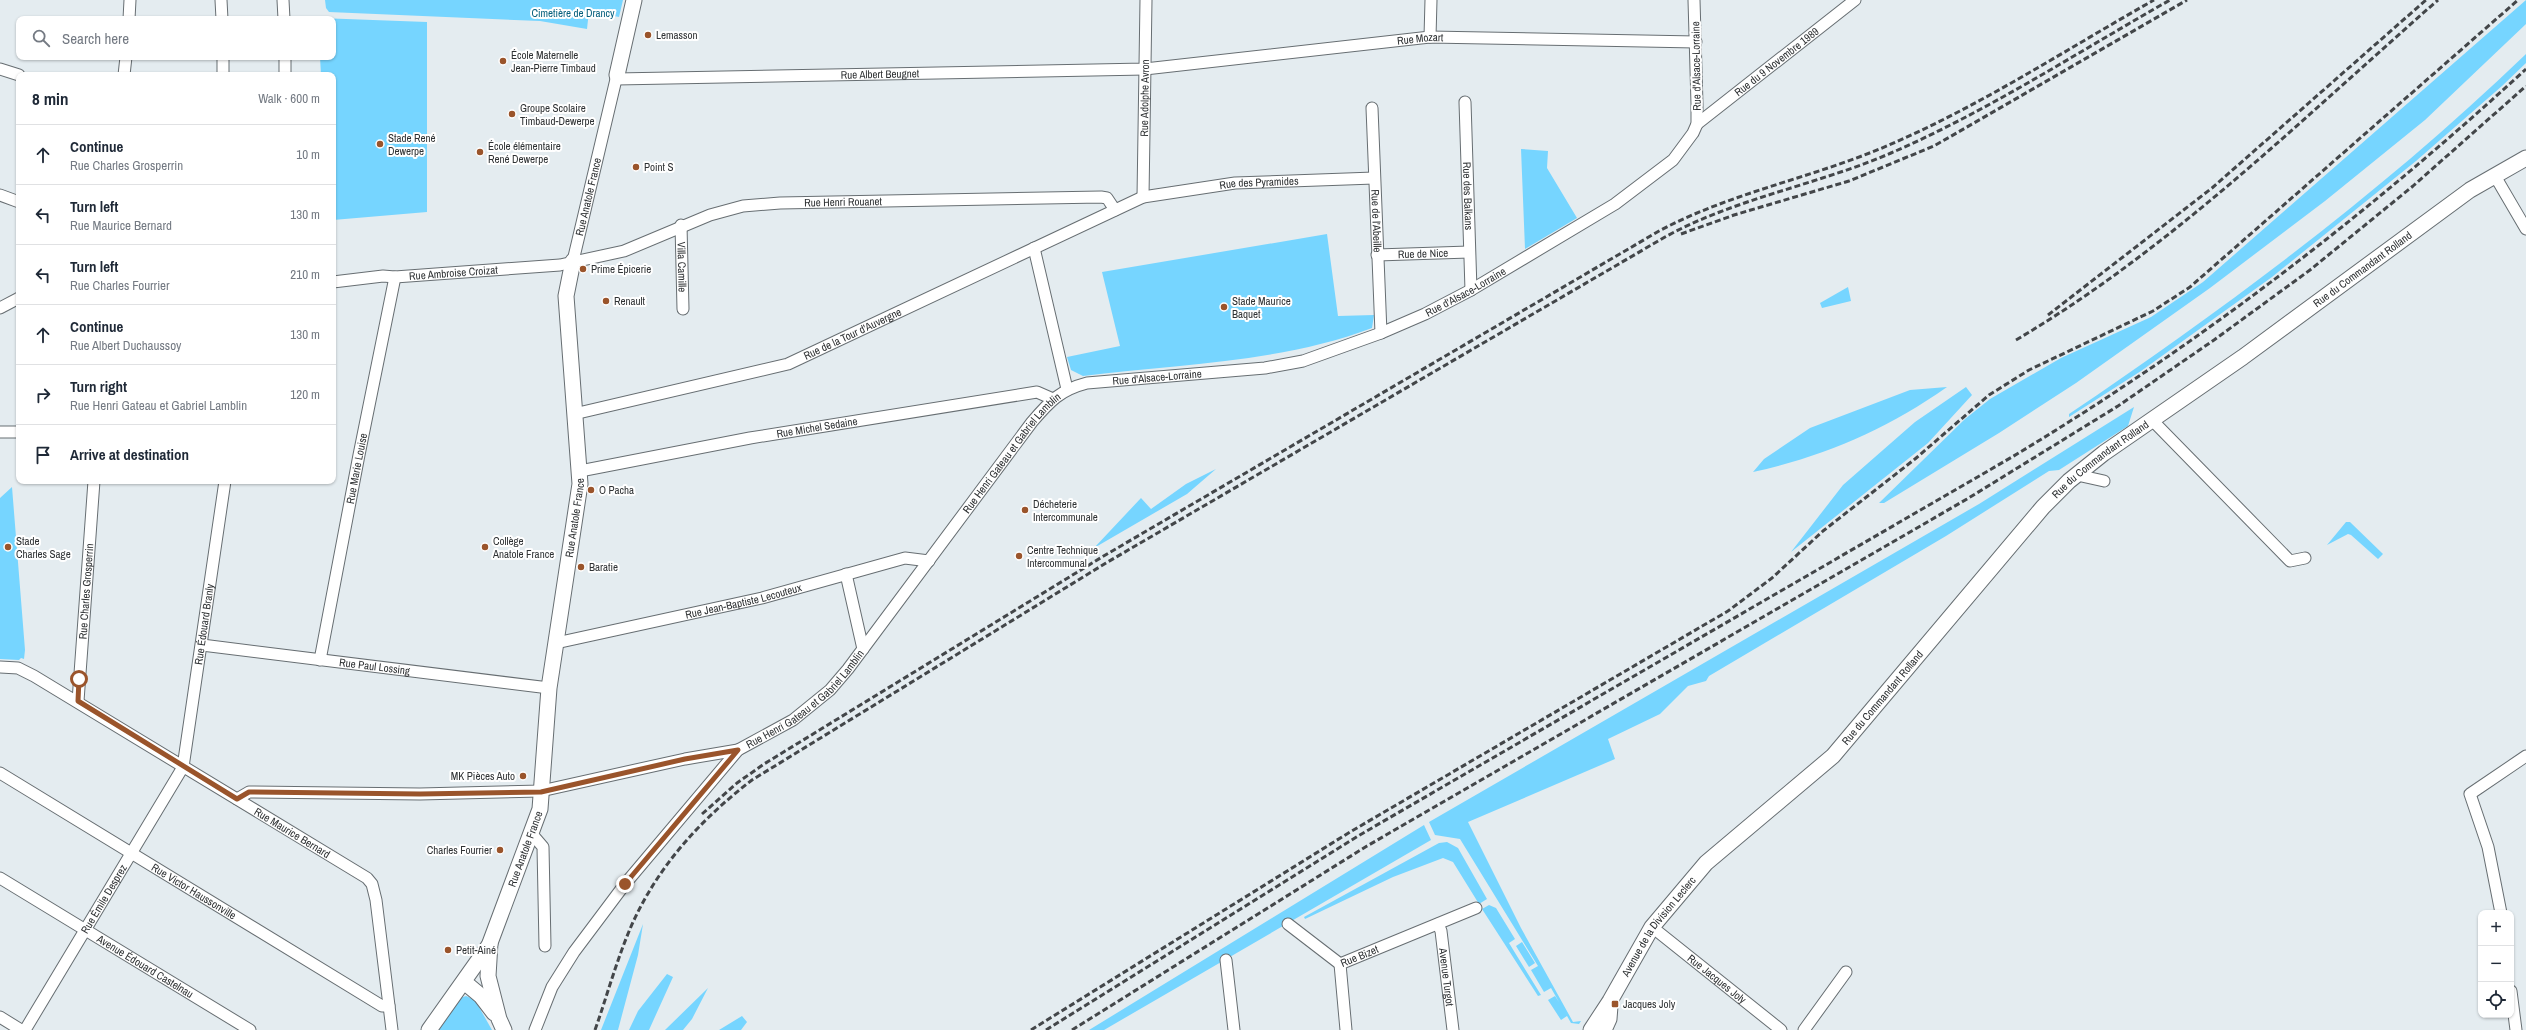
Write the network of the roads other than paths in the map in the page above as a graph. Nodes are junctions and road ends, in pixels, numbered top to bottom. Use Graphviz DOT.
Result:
graph roads {
  1 [pos="130,0"];
  2 [pos="221,0"];
  3 [pos="283,0"];
  4 [pos="634,0"];
  5 [pos="1146,0"];
  6 [pos="1431,0"];
  7 [pos="1694,0"];
  8 [pos="1855,0"];
  9 [pos="129,16"];
  10 [pos="222,16"];
  11 [pos="284,16"];
  12 [pos="1430,37"];
  13 [pos="1696,42"];
  14 [pos="126,60"];
  15 [pos="223,60"];
  16 [pos="285,60"];
  17 [pos="0,69"];
  18 [pos="1145,69"];
  19 [pos="124,72"];
  20 [pos="223,72"];
  21 [pos="286,72"];
  22 [pos="16,74"];
  23 [pos="616,77"];
  24 [pos="1465,102"];
  25 [pos="1372,108"];
  26 [pos="1697,124"];
  27 [pos="2526,158"];
  28 [pos="2495,176"];
  29 [pos="1374,178"];
  30 [pos="0,195"];
  31 [pos="1143,197"];
  32 [pos="16,201"];
  33 [pos="1115,210"];
  34 [pos="681,225"];
  35 [pos="2526,229"];
  36 [pos="1034,248"];
  37 [pos="1469,252"];
  38 [pos="1377,255"];
  39 [pos="573,261"];
  40 [pos="395,277"];
  41 [pos="336,282"];
  42 [pos="1470,290"];
  43 [pos="16,300"];
  44 [pos="0,308"];
  45 [pos="683,308"];
  46 [pos="1382,333"];
  47 [pos="1067,389"];
  48 [pos="1053,399"];
  49 [pos="574,414"];
  50 [pos="2152,420"];
  51 [pos="0,432"];
  52 [pos="16,432"];
  53 [pos="580,471"];
  54 [pos="2077,475"];
  55 [pos="2104,481"];
  56 [pos="94,484"];
  57 [pos="225,484"];
  58 [pos="2305,558"];
  59 [pos="929,561"];
  60 [pos="846,574"];
  61 [pos="556,643"];
  62 [pos="202,645"];
  63 [pos="863,649"];
  64 [pos="320,660"];
  65 [pos="0,667"];
  66 [pos="548,688"];
  67 [pos="78,701"];
  68 [pos="738,750"];
  69 [pos="2526,756"];
  70 [pos="183,767"];
  71 [pos="0,773"];
  72 [pos="541,792"];
  73 [pos="237,799"];
  74 [pos="532,833"];
  75 [pos="1739,834"];
  76 [pos="131,854"];
  77 [pos="0,878"];
  78 [pos="1476,908"];
  79 [pos="2500,910"];
  80 [pos="1288,924"];
  81 [pos="1438,924"];
  82 [pos="1652,927"];
  83 [pos="85,930"];
  84 [pos="490,943"];
  85 [pos="545,946"];
  86 [pos="1226,960"];
  87 [pos="1340,964"];
  88 [pos="474,966"];
  89 [pos="1846,972"];
  90 [pos="488,976"];
  91 [pos="464,986"];
  92 [pos="1610,1001"];
  93 [pos="389,1006"];
  94 [pos="2514,1014"];
  95 [pos="0,1017"];
  96 [pos="501,1024"];
  97 [pos="21,1030"];
  98 [pos="24,1030"];
  99 [pos="250,1030"];
  100 [pos="392,1030"];
  101 [pos="429,1030"];
  102 [pos="535,1030"];
  103 [pos="1234,1030"];
  104 [pos="1346,1030"];
  105 [pos="1453,1030"];
  106 [pos="1591,1030"];
  107 [pos="1604,1030"];
  108 [pos="1781,1030"];
  109 [pos="1804,1030"];
  110 [pos="2516,1030"];
  1 -- 9 [label="street"];
  2 -- 10 [label="street"];
  3 -- 11 [label="street"];
  4 -- 23 [label="street, Rue Anatole France"];
  5 -- 18 [label="street, Rue Adolphe Avron"];
  6 -- 12 [label="street"];
  7 -- 13 [label="street, Rue d'Alsace-Lorraine"];
  8 -- 26 [label="street, Rue du 9 Novembre 1989"];
  12 -- 13 [label="street, Rue Mozart"];
  12 -- 18 [label="street, Rue Mozart"];
  13 -- 26 [label="street, Rue d'Alsace-Lorraine"];
  14 -- 19 [label="street"];
  15 -- 20 [label="street"];
  16 -- 21 [label="street"];
  17 -- 22 [label="street"];
  18 -- 23 [label="street, Rue Albert Beugnet"];
  18 -- 31 [label="street, Rue Adolphe Avron"];
  23 -- 39 [label="street, Rue Anatole France"];
  24 -- 37 [label="street, Rue des Balkans"];
  25 -- 29 [label="street, Rue de l'Abeille"];
  26 -- 42 [label="street, Rue d'Alsace-Lorraine"];
  27 -- 28 [label="street, Rue du Commandant Rolland"];
  28 -- 35 [label="street"];
  28 -- 50 [label="street, Rue du Commandant Rolland"];
  29 -- 31 [label="street, Rue des Pyramides"];
  29 -- 38 [label="street, Rue de l'Abeille"];
  30 -- 32 [label="street"];
  31 -- 33 [label="street, Rue des Pyramides"];
  33 -- 34 [label="street, Rue Henri Rouanet"];
  33 -- 36 [label="street, Rue de la Tour d'Auvergne"];
  34 -- 39 [label="street, Rue Henri Rouanet"];
  34 -- 45 [label="street, Villa Camille"];
  36 -- 47 [label="street"];
  36 -- 49 [label="street, Rue de la Tour d'Auvergne"];
  37 -- 38 [label="street, Rue de Nice"];
  37 -- 42 [label="street, Rue des Balkans"];
  38 -- 46 [label="street, Rue de l'Abeille"];
  39 -- 40 [label="street, Rue Ambroise Croizat"];
  39 -- 49 [label="street, Rue Anatole France"];
  40 -- 41 [label="street, Rue Ambroise Croizat"];
  40 -- 64 [label="street, Rue Marie Louise"];
  42 -- 46 [label="street, Rue d'Alsace-Lorraine"];
  43 -- 44 [label="street"];
  46 -- 47 [label="street, Rue d'Alsace-Lorraine"];
  47 -- 48 [label="street, Rue Henri Gateau et Gabriel Lamblin"];
  48 -- 53 [label="street, Rue Michel Sedaine"];
  48 -- 59 [label="street, Rue Henri Gateau et Gabriel Lamblin"];
  49 -- 53 [label="street, Rue Anatole France"];
  50 -- 54 [label="street, Rue du Commandant Rolland"];
  50 -- 58 [label="street"];
  51 -- 52 [label="street"];
  53 -- 61 [label="street, Rue Anatole France"];
  54 -- 55 [label="street"];
  54 -- 75 [label="street, Rue du Commandant Rolland"];
  56 -- 67 [label="street, Rue Charles Grosperrin"];
  57 -- 62 [label="street, Rue Édouard Branly"];
  59 -- 60 [label="street, Rue Jean-Baptiste Lecouteux"];
  59 -- 63 [label="street, Rue Henri Gateau et Gabriel Lamblin"];
  60 -- 61 [label="street, Rue Jean-Baptiste Lecouteux"];
  60 -- 63 [label="street"];
  61 -- 66 [label="street, Rue Anatole France"];
  62 -- 64 [label="street, Rue Paul Lossing"];
  62 -- 70 [label="street, Rue Édouard Branly"];
  63 -- 68 [label="street, Rue Henri Gateau et Gabriel Lamblin"];
  64 -- 66 [label="street, Rue Paul Lossing"];
  65 -- 67 [label="street, Rue Maurice Bernard"];
  66 -- 72 [label="street, Rue Anatole France"];
  67 -- 70 [label="street, Rue Maurice Bernard"];
  68 -- 72 [label="street"];
  68 -- 102 [label="street, Rue Henri Gateau et Gabriel Lamblin"];
  69 -- 79 [label="street"];
  70 -- 73 [label="street, Rue Maurice Bernard"];
  70 -- 76 [label="street, Rue Émile Desprez"];
  71 -- 76 [label="street, Rue Victor Haussonville"];
  72 -- 73 [label="street"];
  72 -- 74 [label="street, Rue Anatole France"];
  73 -- 93 [label="street, Rue Maurice Bernard"];
  74 -- 84 [label="street, Rue Anatole France"];
  74 -- 85 [label="street"];
  75 -- 82 [label="street, Avenue de la Division Leclerc"];
  76 -- 83 [label="street, Rue Émile Desprez"];
  76 -- 93 [label="street, Rue Victor Haussonville"];
  77 -- 83 [label="street, Avenue Édouard Castelnau"];
  78 -- 81 [label="street, Rue Bizet"];
  80 -- 87 [label="street, Rue Bizet"];
  81 -- 87 [label="street, Rue Bizet"];
  81 -- 105 [label="street, Avenue Turgot"];
  82 -- 92 [label="street, Avenue de la Division Leclerc"];
  82 -- 108 [label="street, Rue Jacques Joly"];
  83 -- 98 [label="street, Rue Émile Desprez"];
  83 -- 99 [label="street, Avenue Édouard Castelnau"];
  84 -- 88 [label="street"];
  84 -- 90 [label="street, Rue Anatole France"];
  86 -- 103 [label="street"];
  87 -- 104 [label="street"];
  88 -- 90 [label="street"];
  88 -- 91 [label="street"];
  89 -- 109 [label="street"];
  90 -- 91 [label="street"];
  90 -- 96 [label="street, Rue Anatole France"];
  91 -- 96 [label="street"];
  91 -- 101 [label="street"];
  92 -- 106 [label="street, Avenue de la Division Leclerc"];
  92 -- 107 [label="street"];
  93 -- 100 [label="street, Rue Maurice Bernard"];
  94 -- 110 [label="street"];
  95 -- 97 [label="street"];
}
